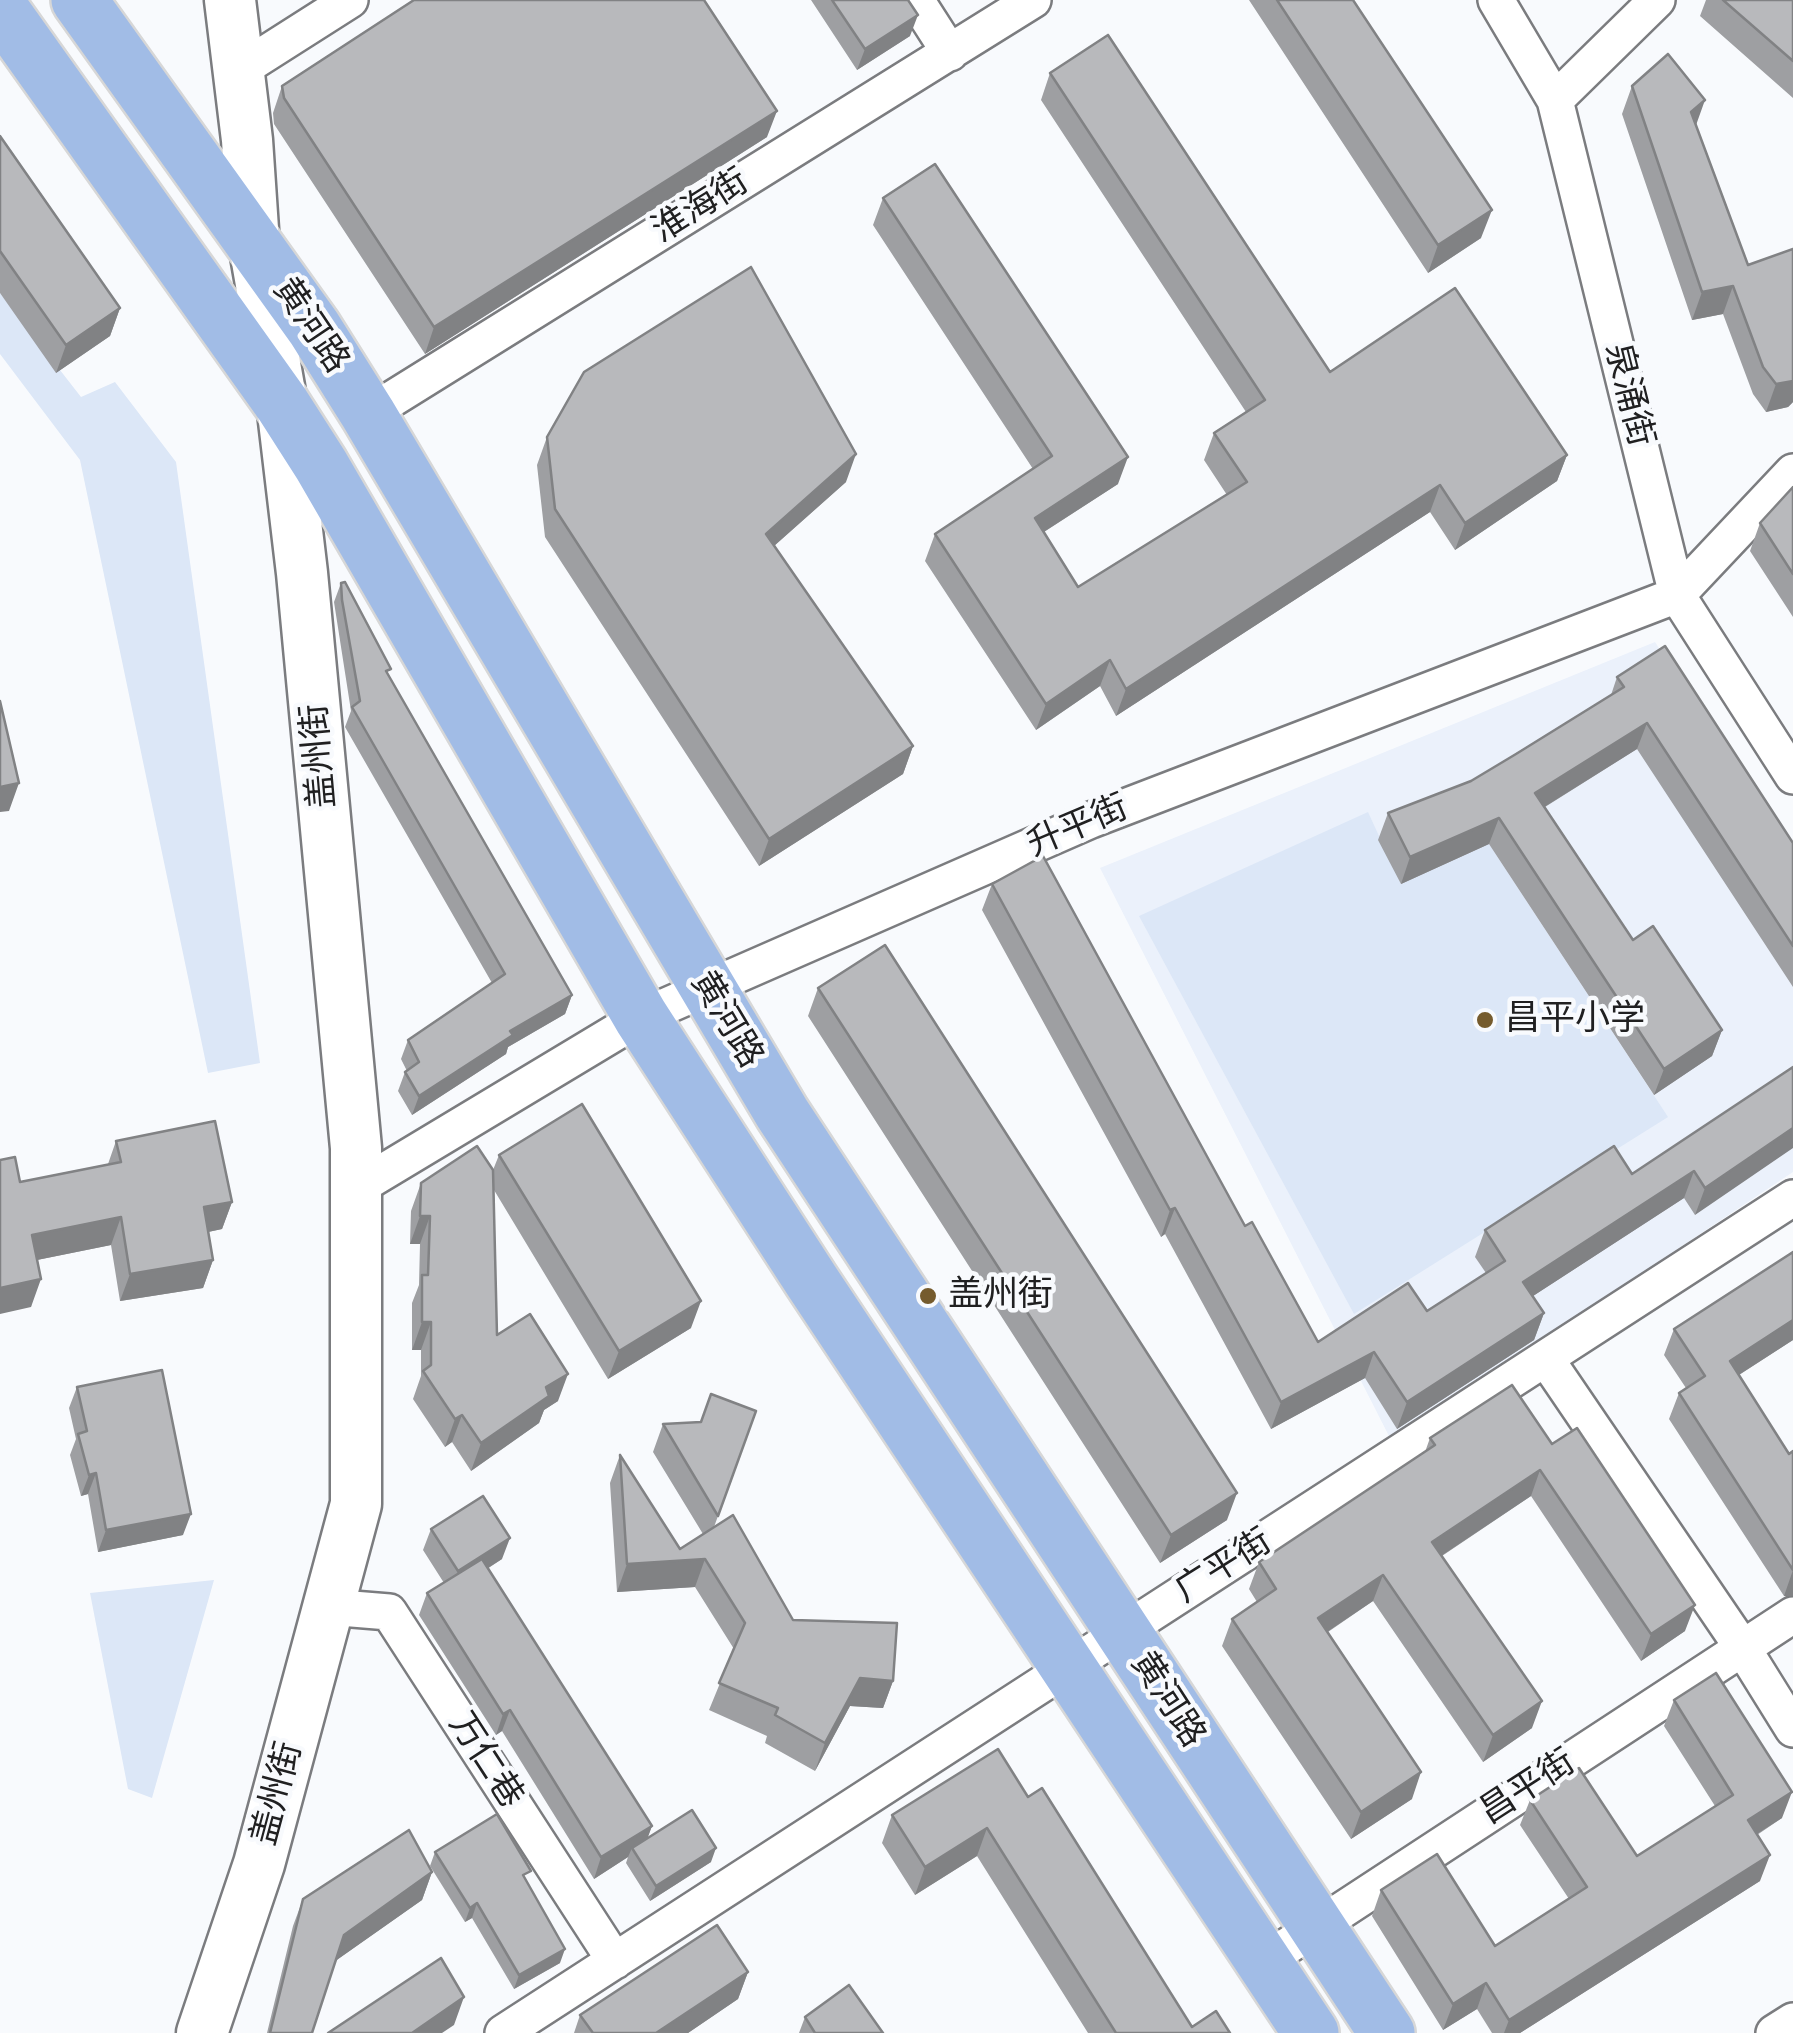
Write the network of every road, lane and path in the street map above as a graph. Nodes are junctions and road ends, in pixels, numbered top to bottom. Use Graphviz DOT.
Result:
graph roads {
  1 [pos="80,0"];
  2 [pos="230,0"];
  3 [pos="350,0"];
  4 [pos="916,0"];
  5 [pos="1033,0"];
  6 [pos="1496,0"];
  7 [pos="1658,0"];
  8 [pos="0,8"];
  9 [pos="950,53"];
  10 [pos="240,70"];
  11 [pos="1555,100"];
  12 [pos="254,244"];
  13 [pos="282,404"];
  14 [pos="368,414"];
  15 [pos="1793,472"];
  16 [pos="1677,594"];
  17 [pos="1793,776"];
  18 [pos="706,988"];
  19 [pos="640,1017"];
  20 [pos="355,1190"];
  21 [pos="1793,1198"];
  22 [pos="1546,1359"];
  23 [pos="328,1607"];
  24 [pos="1793,1614"];
  25 [pos="1122,1632"];
  26 [pos="1742,1647"];
  27 [pos="1067,1667"];
  28 [pos="1793,1729"];
  29 [pos="1317,1927"];
  30 [pos="615,1961"];
  31 [pos="1263,1962"];
  32 [pos="1793,2020"];
  33 [pos="202,2033"];
  34 [pos="503,2033"];
  35 [pos="1310,2033"];
  36 [pos="1387,2033"];
  37 [pos="1774,2033"];
  1 -- 12 [label="main road, 黄河路"];
  2 -- 10 [label="street, 盖州街"];
  3 -- 10 [label="street"];
  4 -- 9 [label="street"];
  5 -- 9 [label="street, 淮海街"];
  6 -- 11 [label="street, 泉涌街"];
  7 -- 11 [label="street"];
  8 -- 13 [label="main road, 黄河路"];
  9 -- 14 [label="street, 淮海街"];
  10 -- 12 [label="street, 盖州街"];
  11 -- 16 [label="street, 泉涌街"];
  12 -- 13 [label="street, 盖州街"];
  12 -- 14 [label="main road, 黄河路"];
  13 -- 19 [label="main road, 黄河路"];
  13 -- 20 [label="street, 盖州街"];
  14 -- 18 [label="main road, 黄河路"];
  15 -- 16 [label="street, 升平街"];
  16 -- 17 [label="street, 泉涌街"];
  16 -- 18 [label="street, 升平街"];
  18 -- 19 [label="street, 升平街"];
  18 -- 25 [label="main road, 黄河路"];
  19 -- 20 [label="street, 升平街"];
  19 -- 27 [label="main road, 黄河路"];
  20 -- 23 [label="street, 盖州街"];
  21 -- 22 [label="street, 广平街"];
  22 -- 25 [label="street, 广平街"];
  22 -- 26 [label="street"];
  23 -- 30 [label="street, 万仁巷"];
  23 -- 33 [label="street, 盖州街"];
  24 -- 26 [label="street, 昌平街"];
  25 -- 27 [label="street, 广平街"];
  25 -- 29 [label="main road, 黄河路"];
  26 -- 28 [label="street"];
  26 -- 29 [label="street, 昌平街"];
  27 -- 30 [label="street, 广平街"];
  27 -- 31 [label="main road, 黄河路"];
  29 -- 31 [label="street, 昌平街"];
  29 -- 36 [label="main road, 黄河路"];
  30 -- 34 [label="street, 广平街"];
  31 -- 35 [label="main road, 黄河路"];
  32 -- 37 [label="street"];
}
